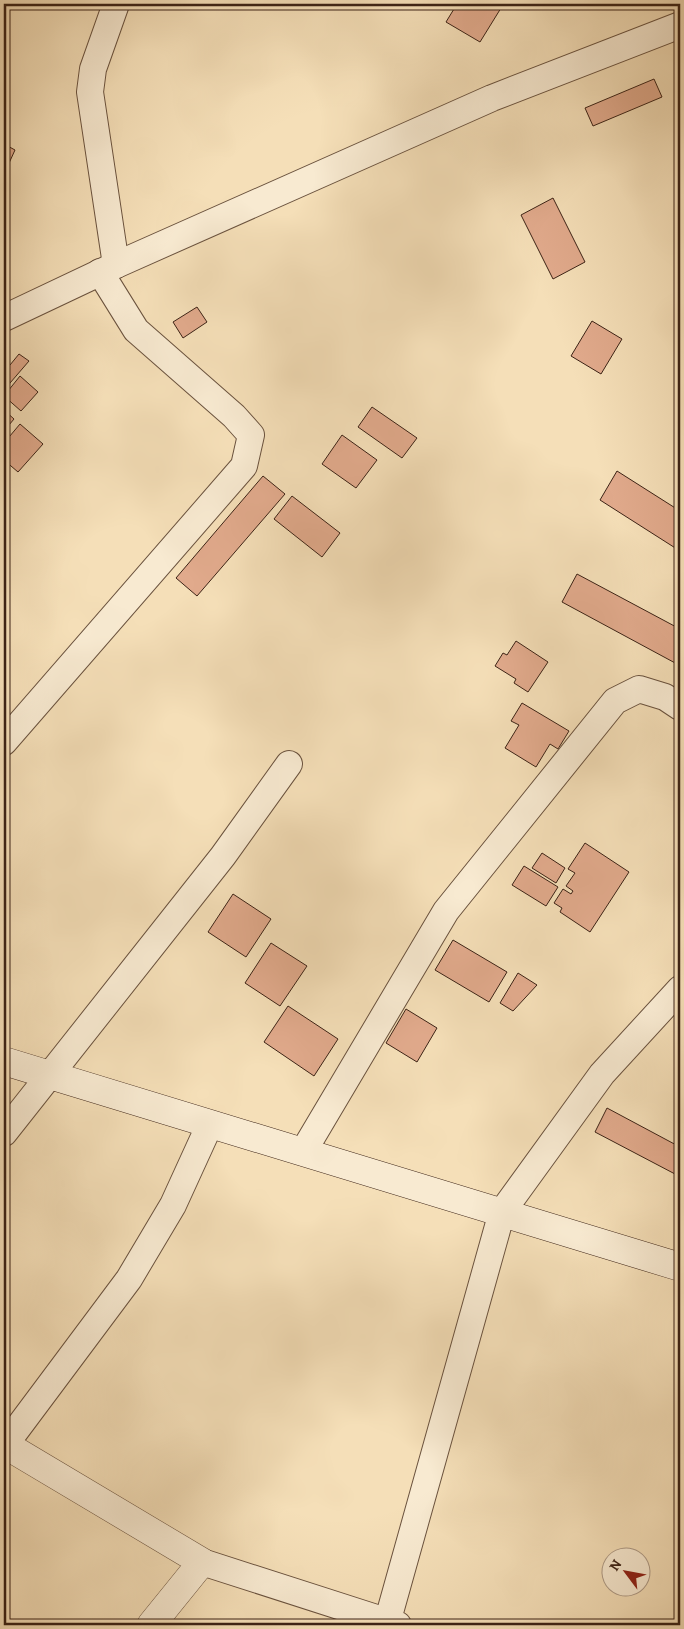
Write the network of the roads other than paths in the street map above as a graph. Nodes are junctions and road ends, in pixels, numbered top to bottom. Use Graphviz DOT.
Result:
graph roads {
  1 [pos="116,4"];
  2 [pos="680,25"];
  3 [pos="108,269"];
  4 [pos="4,318"];
  5 [pos="680,707"];
  6 [pos="4,742"];
  7 [pos="289,764"];
  8 [pos="680,990"];
  9 [pos="4,1061"];
  10 [pos="51,1076"];
  11 [pos="210,1124"];
  12 [pos="4,1134"];
  13 [pos="303,1152"];
  14 [pos="502,1212"];
  15 [pos="680,1267"];
  16 [pos="4,1444"];
  17 [pos="202,1562"];
  18 [pos="393,1624"];
  19 [pos="151,1625"];
  1 -- 3 [label="street"];
  2 -- 3 [label="street"];
  3 -- 4 [label="street"];
  3 -- 6 [label="street"];
  5 -- 13 [label="street"];
  7 -- 10 [label="street"];
  8 -- 14 [label="street"];
  9 -- 10 [label="main road"];
  10 -- 11 [label="main road"];
  10 -- 12 [label="street"];
  11 -- 13 [label="main road"];
  11 -- 16 [label="street"];
  13 -- 14 [label="main road"];
  14 -- 15 [label="main road"];
  14 -- 18 [label="street"];
  16 -- 17 [label="main road"];
  17 -- 18 [label="street"];
  17 -- 19 [label="main road"];
}
